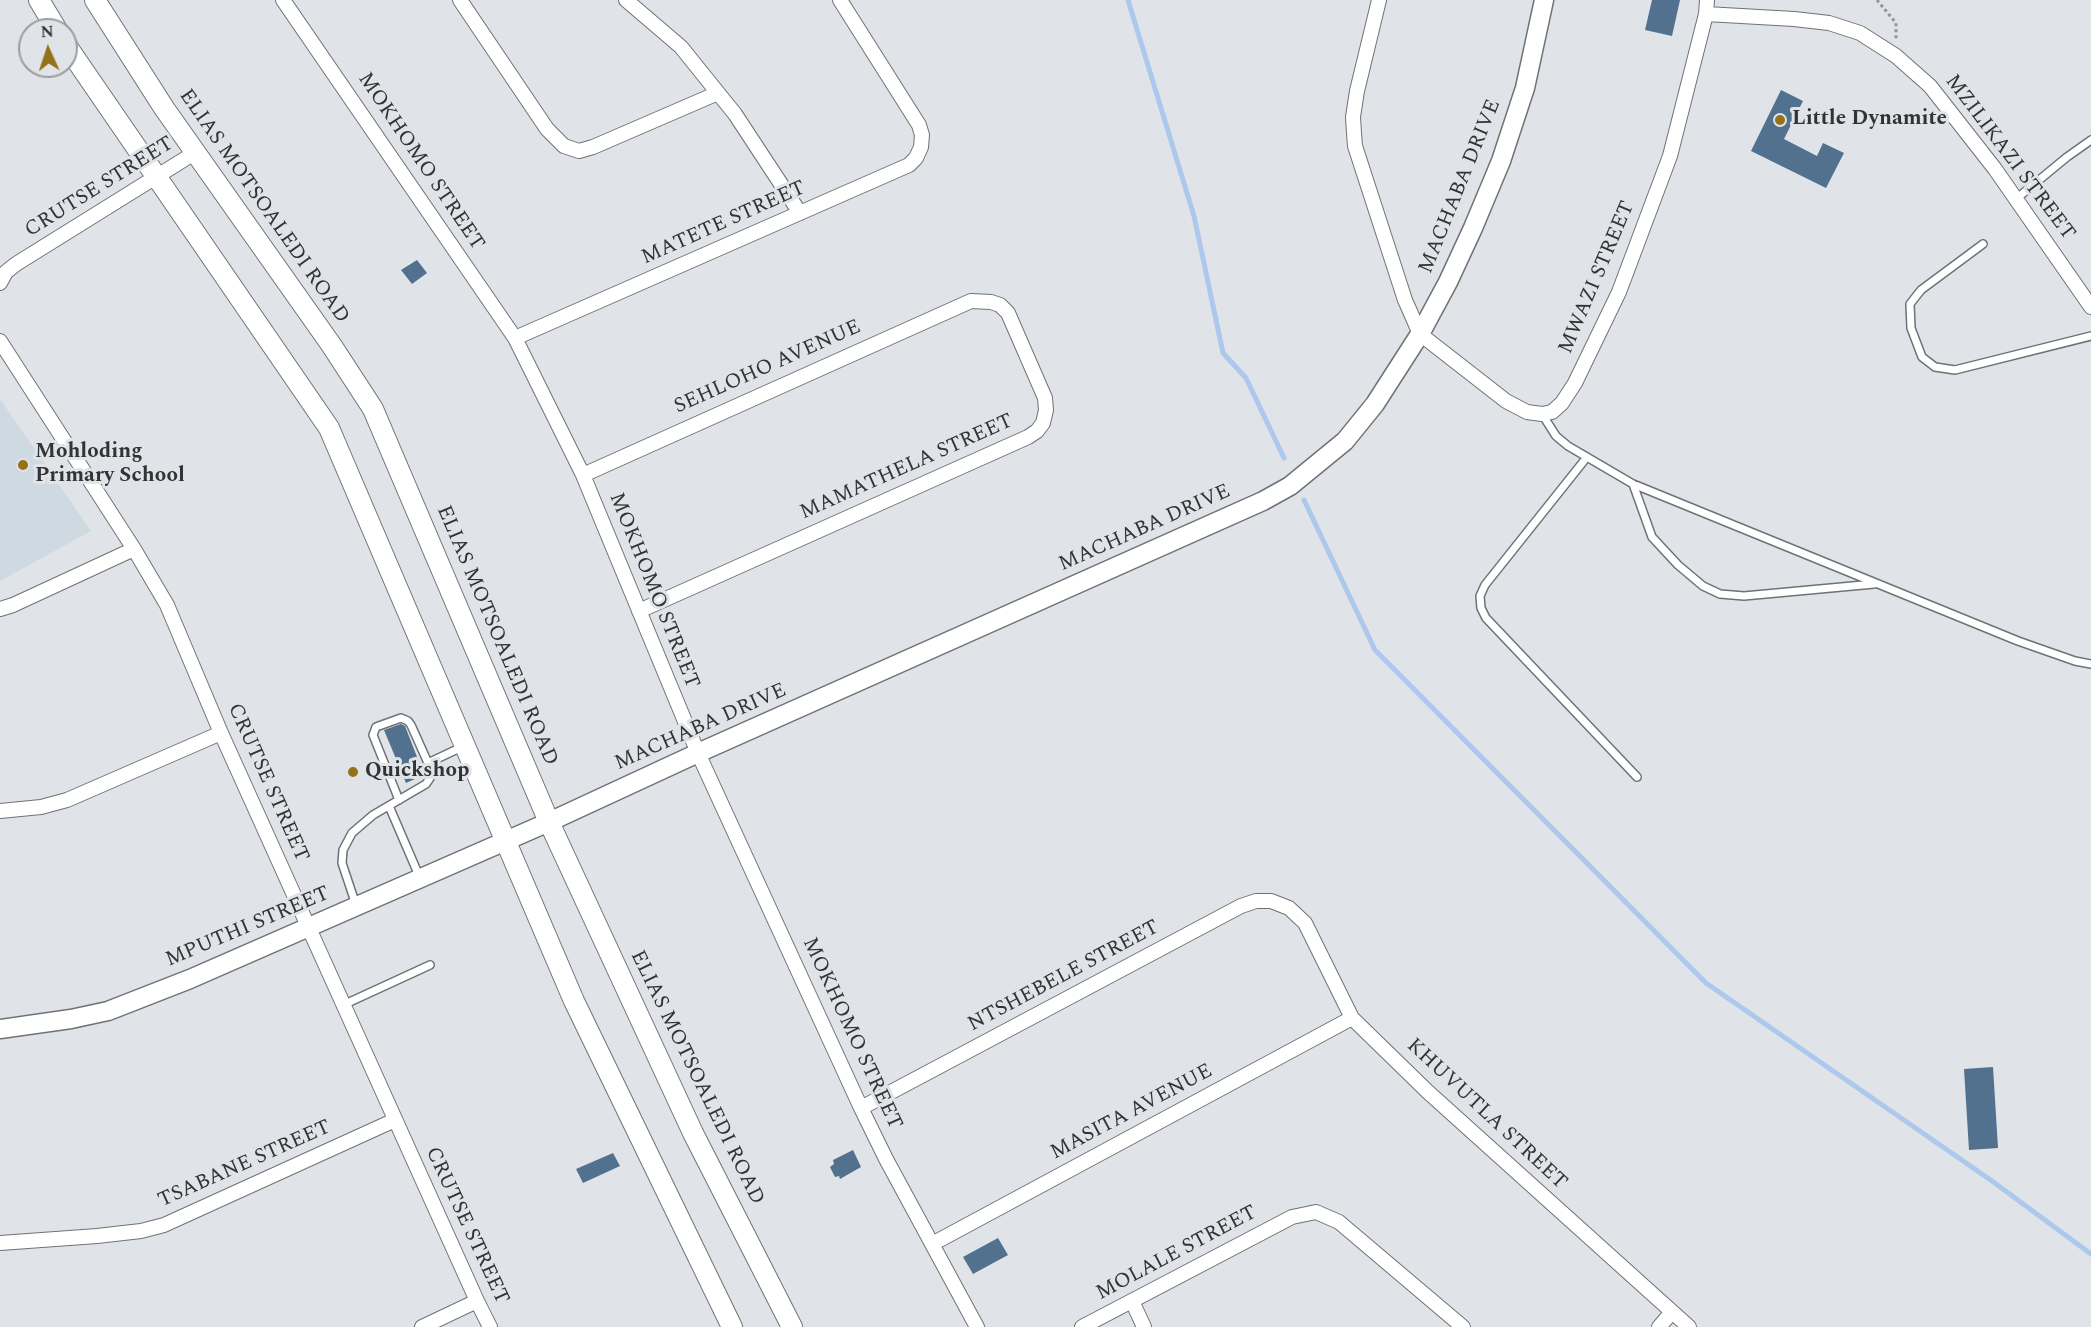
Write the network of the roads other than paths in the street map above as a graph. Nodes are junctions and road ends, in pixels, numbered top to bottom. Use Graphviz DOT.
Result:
graph roads {
  1 [pos="39,0"];
  2 [pos="95,0"];
  3 [pos="283,0"];
  4 [pos="460,0"];
  5 [pos="626,0"];
  6 [pos="840,0"];
  7 [pos="1378,0"];
  8 [pos="1544,0"];
  9 [pos="1707,7"];
  10 [pos="50,18"];
  11 [pos="78,63"];
  12 [pos="718,93"];
  13 [pos="2091,140"];
  14 [pos="196,153"];
  15 [pos="156,179"];
  16 [pos="2016,199"];
  17 [pos="800,213"];
  18 [pos="1983,244"];
  19 [pos="0,282"];
  20 [pos="971,301"];
  21 [pos="2091,307"];
  22 [pos="1420,334"];
  23 [pos="2091,336"];
  24 [pos="515,338"];
  25 [pos="0,341"];
  26 [pos="1542,414"];
  27 [pos="1587,457"];
  28 [pos="583,475"];
  29 [pos="1633,484"];
  30 [pos="134,549"];
  31 [pos="1877,584"];
  32 [pos="0,609"];
  33 [pos="639,611"];
  34 [pos="2091,664"];
  35 [pos="221,733"];
  36 [pos="465,745"];
  37 [pos="698,753"];
  38 [pos="428,763"];
  39 [pos="1637,777"];
  40 [pos="399,800"];
  41 [pos="389,806"];
  42 [pos="0,811"];
  43 [pos="549,822"];
  44 [pos="506,841"];
  45 [pos="421,878"];
  46 [pos="356,906"];
  47 [pos="1289,908"];
  48 [pos="308,926"];
  49 [pos="430,965"];
  50 [pos="344,1005"];
  51 [pos="1352,1018"];
  52 [pos="0,1029"];
  53 [pos="861,1108"];
  54 [pos="395,1120"];
  55 [pos="0,1243"];
  56 [pos="932,1244"];
  57 [pos="477,1301"];
  58 [pos="1132,1301"];
  59 [pos="1672,1312"];
  60 [pos="422,1327"];
  61 [pos="490,1327"];
  62 [pos="732,1327"];
  63 [pos="792,1327"];
  64 [pos="977,1327"];
  65 [pos="1082,1327"];
  66 [pos="1144,1327"];
  67 [pos="1463,1327"];
  68 [pos="1659,1327"];
  69 [pos="1689,1327"];
  1 -- 10 [label="main road"];
  2 -- 14 [label="main road, ELIAS MOTSOALEDI ROAD"];
  3 -- 24 [label="street, MOKHOMO STREET"];
  4 -- 12 [label="street"];
  5 -- 12 [label="street"];
  6 -- 17 [label="street, MATETE STREET"];
  7 -- 22 [label="street"];
  8 -- 22 [label="street, MACHABA DRIVE"];
  9 -- 16 [label="street, MZILIKAZI STREET"];
  9 -- 26 [label="street, MWAZI STREET"];
  11 -- 15 [label="main road"];
  12 -- 17 [label="street"];
  13 -- 16 [label="lane"];
  14 -- 15 [label="street, CRUTSE STREET"];
  14 -- 43 [label="main road, ELIAS MOTSOALEDI ROAD"];
  15 -- 19 [label="street, CRUTSE STREET"];
  15 -- 36 [label="main road"];
  16 -- 21 [label="street, MZILIKAZI STREET"];
  17 -- 24 [label="street, MATETE STREET"];
  18 -- 23 [label="lane"];
  20 -- 28 [label="street, SEHLOHO AVENUE"];
  20 -- 33 [label="street, MAMATHELA STREET"];
  22 -- 26 [label="street"];
  22 -- 37 [label="street, MACHABA DRIVE"];
  24 -- 28 [label="street, MOKHOMO STREET"];
  25 -- 30 [label="street, CRUTSE STREET"];
  26 -- 27 [label="lane"];
  27 -- 29 [label="lane"];
  27 -- 39 [label="lane"];
  28 -- 33 [label="street, MOKHOMO STREET"];
  29 -- 31 [label="lane"];
  29 -- 31 [label="lane"];
  30 -- 32 [label="street"];
  30 -- 35 [label="street, CRUTSE STREET"];
  31 -- 34 [label="lane"];
  33 -- 37 [label="street, MOKHOMO STREET"];
  35 -- 42 [label="street"];
  35 -- 48 [label="street, CRUTSE STREET"];
  36 -- 38 [label="lane"];
  36 -- 44 [label="main road"];
  37 -- 43 [label="street, MACHABA DRIVE"];
  37 -- 53 [label="street, MOKHOMO STREET"];
  38 -- 40 [label="lane"];
  38 -- 40 [label="lane"];
  40 -- 41 [label="lane"];
  41 -- 45 [label="lane"];
  41 -- 46 [label="lane"];
  43 -- 44 [label="street, MACHABA DRIVE"];
  43 -- 63 [label="main road, ELIAS MOTSOALEDI ROAD"];
  44 -- 45 [label="street, MPUTHI STREET"];
  44 -- 62 [label="main road"];
  45 -- 46 [label="street, MPUTHI STREET"];
  46 -- 48 [label="street, MPUTHI STREET"];
  47 -- 51 [label="street, KHUVUTLA STREET"];
  47 -- 53 [label="street, NTSHEBELE STREET"];
  48 -- 50 [label="street, CRUTSE STREET"];
  48 -- 52 [label="street, MPUTHI STREET"];
  49 -- 50 [label="lane"];
  50 -- 54 [label="street, CRUTSE STREET"];
  51 -- 56 [label="street, MASITA AVENUE"];
  51 -- 59 [label="street, KHUVUTLA STREET"];
  53 -- 56 [label="street, MOKHOMO STREET"];
  54 -- 55 [label="street, TSABANE STREET"];
  54 -- 57 [label="street, CRUTSE STREET"];
  56 -- 64 [label="street, MOKHOMO STREET"];
  57 -- 60 [label="street"];
  57 -- 61 [label="street, CRUTSE STREET"];
  58 -- 65 [label="street, MOLALE STREET"];
  58 -- 66 [label="street"];
  58 -- 67 [label="street, MOLALE STREET"];
  59 -- 68 [label="street"];
  59 -- 69 [label="street, KHUVUTLA STREET"];
}
